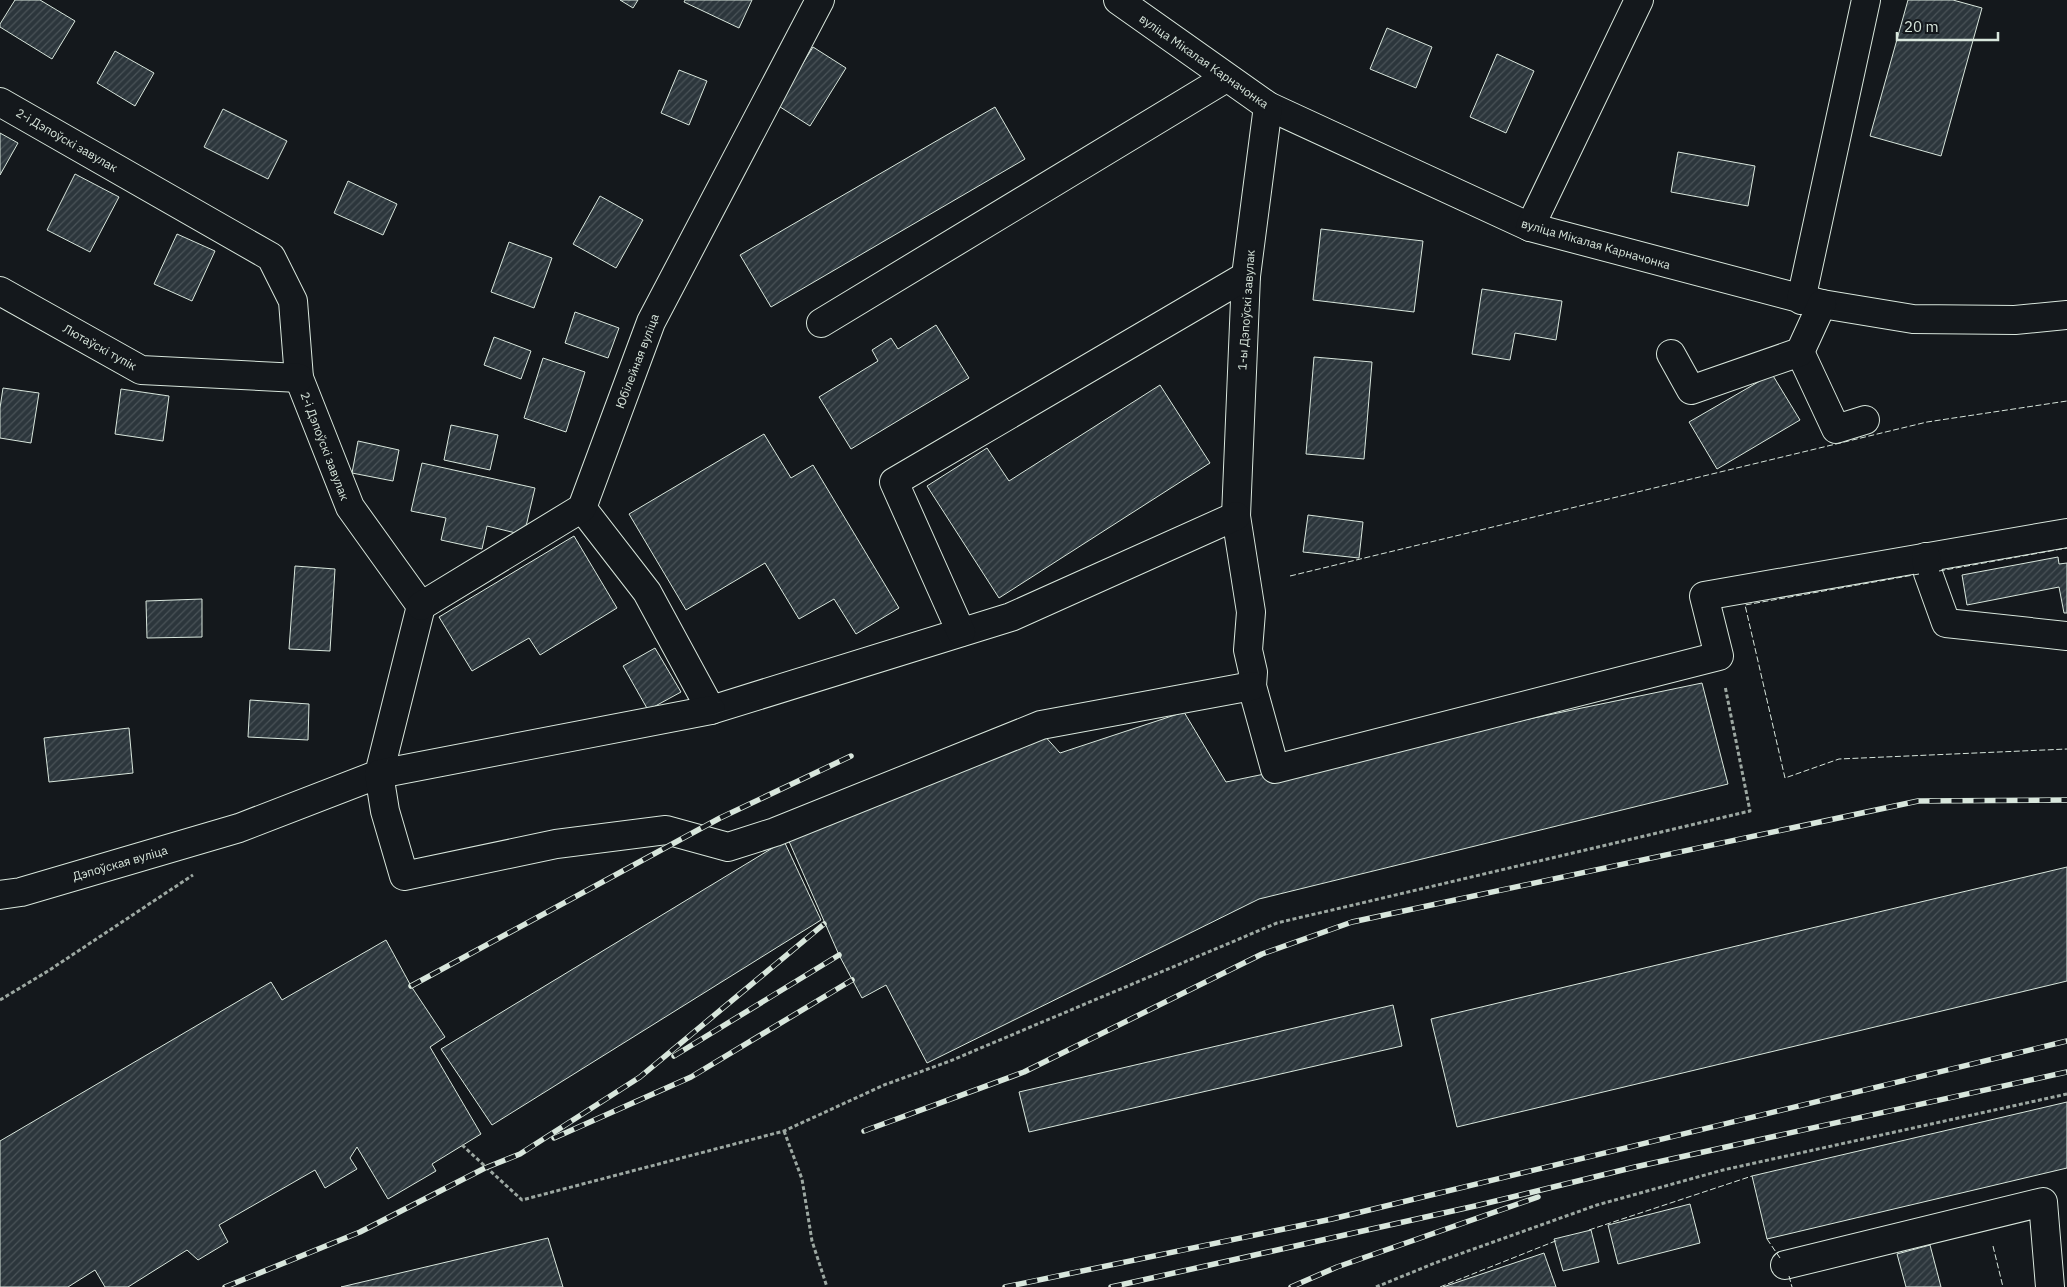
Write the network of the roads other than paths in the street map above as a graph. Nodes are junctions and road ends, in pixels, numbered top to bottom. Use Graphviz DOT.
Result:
graph roads {
  1 [pos="820,0"];
  2 [pos="1118,0"];
  3 [pos="1639,0"];
  4 [pos="1866,0"];
  5 [pos="1226,78"];
  6 [pos="0,102"];
  7 [pos="1268,106"];
  8 [pos="1530,227"];
  9 [pos="1246,276"];
  10 [pos="0,291"];
  11 [pos="1812,302"];
  12 [pos="2067,315"];
  13 [pos="821,323"];
  14 [pos="1800,352"];
  15 [pos="1671,354"];
  16 [pos="299,378"];
  17 [pos="1865,420"];
  18 [pos="582,508"];
  19 [pos="1236,516"];
  20 [pos="2067,533"];
  21 [pos="1926,557"];
  22 [pos="422,606"];
  23 [pos="961,632"];
  24 [pos="2067,636"];
  25 [pos="1252,686"];
  26 [pos="711,710"];
  27 [pos="380,774"];
  28 [pos="0,895"];
  29 [pos="1785,1266"];
  30 [pos="2050,1287"];
  1 -- 18 [label="street, Юбілейная вуліца"];
  2 -- 5 [label="street, вуліца Мікалая Карначонка"];
  3 -- 8 [label="street"];
  4 -- 11 [label="street"];
  5 -- 7 [label="street, вуліца Мікалая Карначонка"];
  5 -- 13 [label="street"];
  6 -- 16 [label="street, 2-і Дэпоўскі завулак"];
  7 -- 8 [label="street, вуліца Мікалая Карначонка"];
  7 -- 9 [label="street, 1-ы Дэпоўскі завулак"];
  8 -- 11 [label="street, вуліца Мікалая Карначонка"];
  9 -- 19 [label="street, 1-ы Дэпоўскі завулак"];
  9 -- 23 [label="street"];
  10 -- 16 [label="street, Лютаўскі тупік"];
  11 -- 12 [label="street, вуліца Мікалая Карначонка"];
  11 -- 14 [label="street"];
  14 -- 15 [label="street"];
  14 -- 17 [label="street"];
  16 -- 22 [label="street, 2-і Дэпоўскі завулак"];
  18 -- 22 [label="street"];
  18 -- 26 [label="street"];
  19 -- 23 [label="street"];
  19 -- 25 [label="street, 1-ы Дэпоўскі завулак"];
  20 -- 21 [label="street"];
  21 -- 24 [label="street"];
  21 -- 25 [label="street, 1-ы Дэпоўскі завулак"];
  22 -- 27 [label="street"];
  23 -- 26 [label="street"];
  25 -- 27 [label="street"];
  26 -- 27 [label="street"];
  27 -- 28 [label="street, Дэпоўская вуліца"];
  29 -- 30 [label="street"];
}
